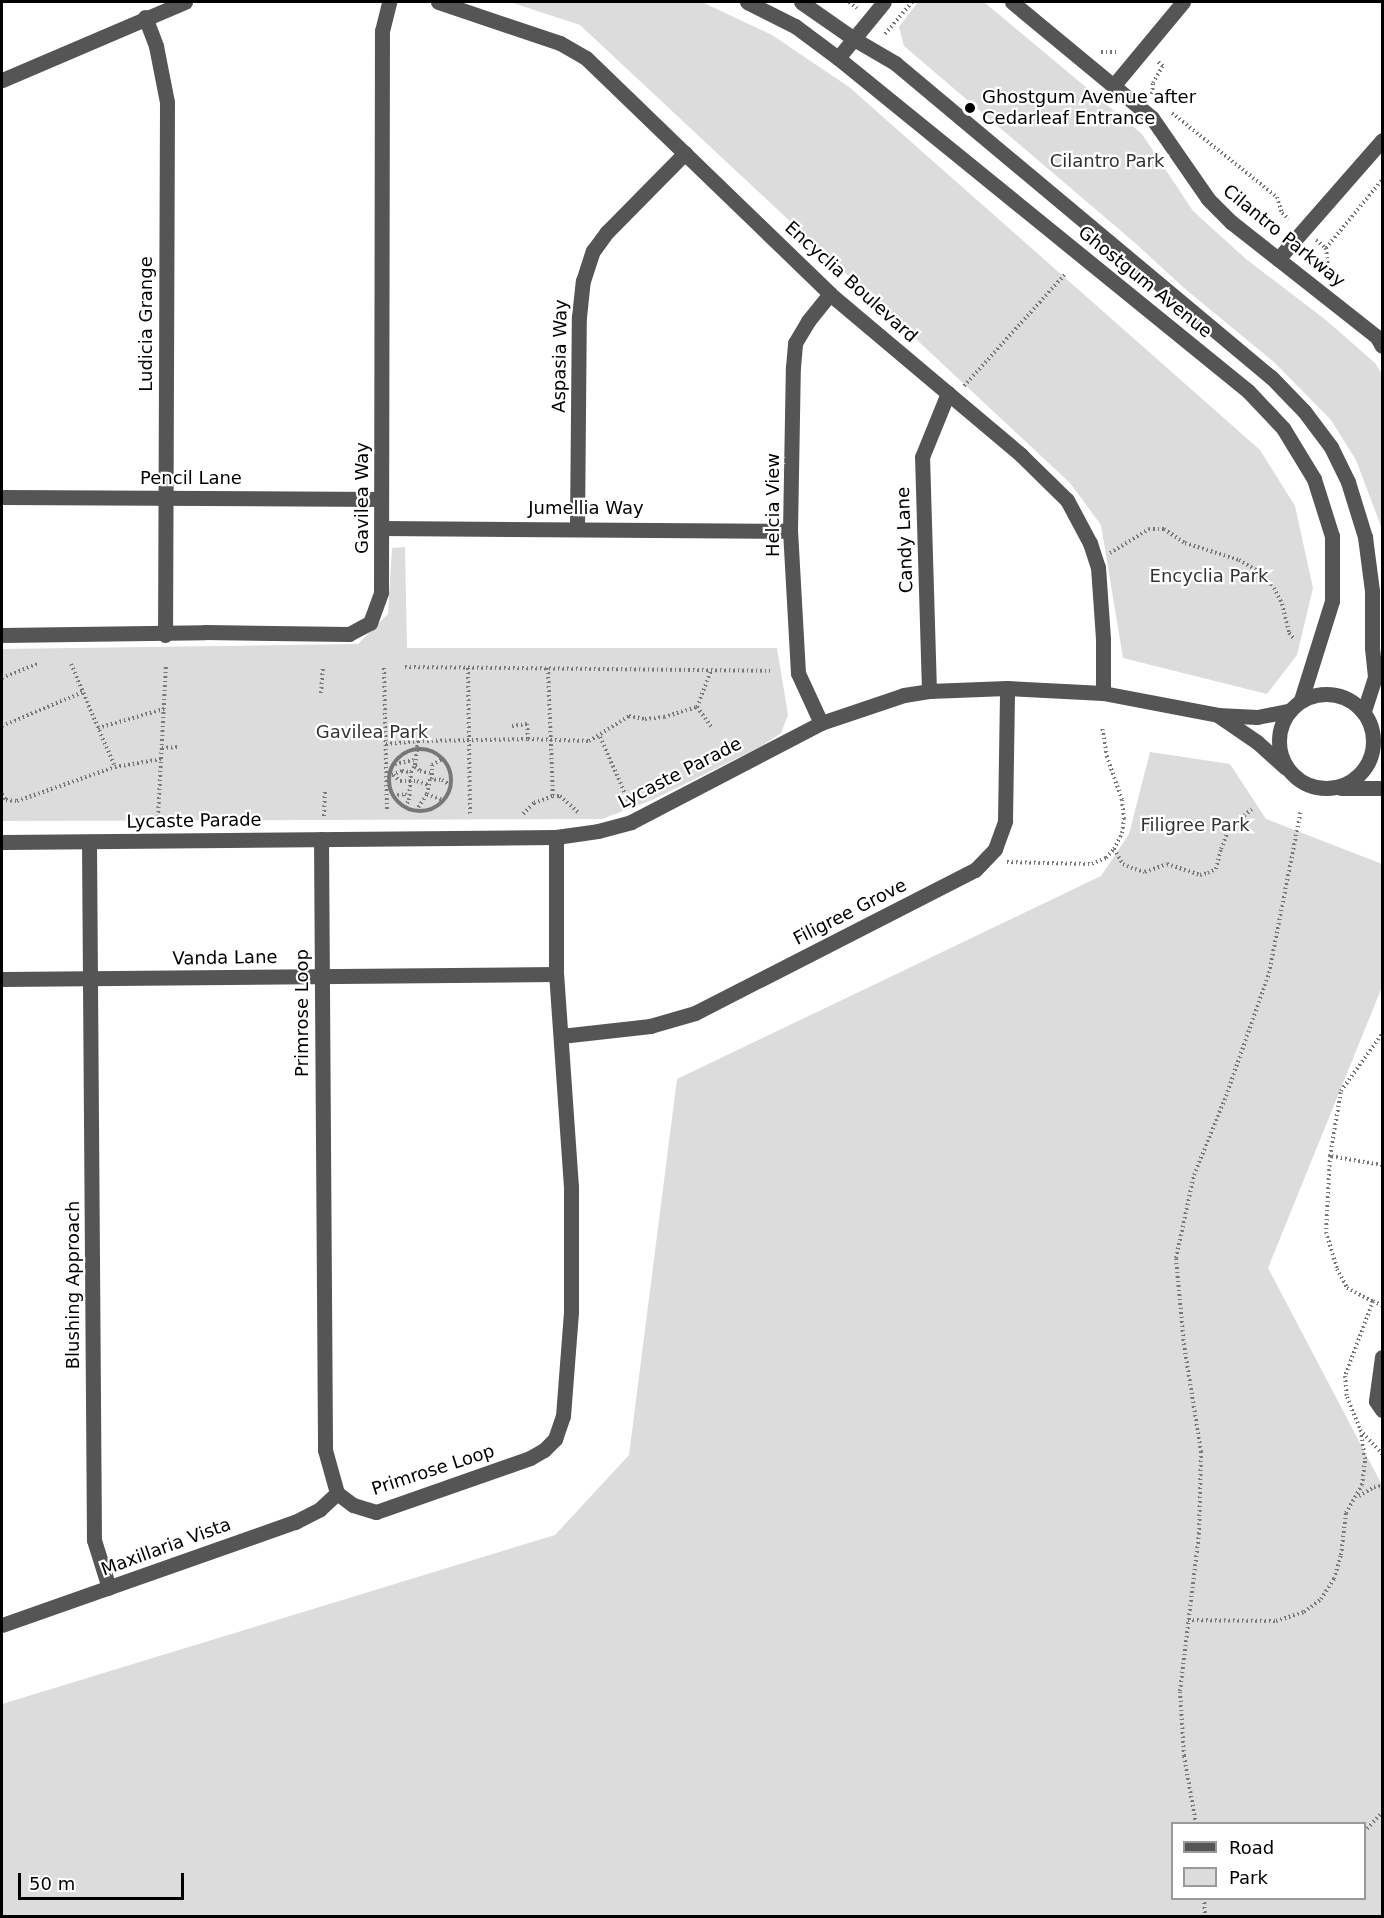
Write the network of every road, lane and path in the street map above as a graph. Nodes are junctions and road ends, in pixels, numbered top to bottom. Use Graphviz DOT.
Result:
graph roads {
  1 [pos="185,2"];
  2 [pos="389,2"];
  3 [pos="438,2"];
  4 [pos="747,2"];
  5 [pos="801,2"];
  6 [pos="884,2"];
  7 [pos="912,2"];
  8 [pos="1012,2"];
  9 [pos="1183,2"];
  10 [pos="146,17"];
  11 [pos="885,34"];
  12 [pos="854,39"];
  13 [pos="1123,44"];
  14 [pos="1093,45"];
  15 [pos="1144,50"];
  16 [pos="838,58"];
  17 [pos="2,80"];
  18 [pos="1114,85"];
  19 [pos="1152,97"];
  20 [pos="1170,111"];
  21 [pos="1383,140"];
  22 [pos="685,153"];
  23 [pos="1383,180"];
  24 [pos="1303,230"];
  25 [pos="1326,249"];
  26 [pos="1278,259"];
  27 [pos="1066,273"];
  28 [pos="1337,284"];
  29 [pos="830,294"];
  30 [pos="1383,346"];
  31 [pos="954,391"];
  32 [pos="2,497"];
  33 [pos="164,498"];
  34 [pos="381,499"];
  35 [pos="577,527"];
  36 [pos="382,528"];
  37 [pos="790,531"];
  38 [pos="1107,555"];
  39 [pos="165,634"];
  40 [pos="2,635"];
  41 [pos="1294,639"];
  42 [pos="39,663"];
  43 [pos="71,664"];
  44 [pos="166,665"];
  45 [pos="323,666"];
  46 [pos="384,668"];
  47 [pos="405,668"];
  48 [pos="468,668"];
  49 [pos="548,668"];
  50 [pos="711,670"];
  51 [pos="770,671"];
  52 [pos="2,678"];
  53 [pos="1007,688"];
  54 [pos="929,691"];
  55 [pos="83,693"];
  56 [pos="321,693"];
  57 [pos="1103,693"];
  58 [pos="1301,700"];
  59 [pos="697,707"];
  60 [pos="164,709"];
  61 [pos="1289,711"];
  62 [pos="1364,711"];
  63 [pos="1218,715"];
  64 [pos="821,723"];
  65 [pos="2,726"];
  66 [pos="512,726"];
  67 [pos="711,726"];
  68 [pos="1102,727"];
  69 [pos="98,728"];
  70 [pos="1378,730"];
  71 [pos="600,737"];
  72 [pos="528,739"];
  73 [pos="551,739"];
  74 [pos="468,740"];
  75 [pos="418,741"];
  76 [pos="386,744"];
  77 [pos="178,747"];
  78 [pos="162,748"];
  79 [pos="419,749"];
  80 [pos="161,759"];
  81 [pos="442,759"];
  82 [pos="414,760"];
  83 [pos="393,765"];
  84 [pos="115,766"];
  85 [pos="415,766"];
  86 [pos="1290,771"];
  87 [pos="411,772"];
  88 [pos="430,773"];
  89 [pos="391,774"];
  90 [pos="432,779"];
  91 [pos="410,781"];
  92 [pos="450,785"];
  93 [pos="428,786"];
  94 [pos="1334,788"];
  95 [pos="1383,788"];
  96 [pos="325,792"];
  97 [pos="2,794"];
  98 [pos="428,794"];
  99 [pos="392,796"];
  100 [pos="553,796"];
  101 [pos="409,797"];
  102 [pos="443,800"];
  103 [pos="629,802"];
  104 [pos="404,807"];
  105 [pos="1252,809"];
  106 [pos="1301,810"];
  107 [pos="387,812"];
  108 [pos="418,813"];
  109 [pos="470,814"];
  110 [pos="523,814"];
  111 [pos="580,814"];
  112 [pos="324,816"];
  113 [pos="158,817"];
  114 [pos="556,837"];
  115 [pos="321,839"];
  116 [pos="2,842"];
  117 [pos="89,842"];
  118 [pos="1114,849"];
  119 [pos="998,861"];
  120 [pos="556,974"];
  121 [pos="321,977"];
  122 [pos="2,979"];
  123 [pos="91,979"];
  124 [pos="1383,1034"];
  125 [pos="561,1036"];
  126 [pos="1330,1156"];
  127 [pos="1383,1166"];
  128 [pos="1373,1301"];
  129 [pos="1383,1305"];
  130 [pos="1383,1357"];
  131 [pos="1383,1410"];
  132 [pos="1360,1430"];
  133 [pos="1383,1454"];
  134 [pos="1383,1486"];
  135 [pos="336,1493"];
  136 [pos="1357,1497"];
  137 [pos="110,1588"];
  138 [pos="1188,1620"];
  139 [pos="2,1625"];
  140 [pos="1383,1813"];
  141 [pos="1196,1822"];
  142 [pos="1366,1831"];
  143 [pos="1204,1900"];
  144 [pos="1205,1917"];
  1 -- 10 [label="street"];
  2 -- 34 [label="street, Gavilea Way"];
  3 -- 22 [label="street, Encyclia Boulevard"];
  4 -- 16 [label="street, Ghostgum Avenue"];
  5 -- 12 [label="street, Ghostgum Avenue"];
  6 -- 12 [label="street"];
  7 -- 11 [label="path"];
  8 -- 18 [label="street, Cilantro Parkway"];
  9 -- 15 [label="street"];
  10 -- 17 [label="street"];
  10 -- 33 [label="street, Ludicia Grange"];
  12 -- 16 [label="street"];
  12 -- 62 [label="street, Ghostgum Avenue"];
  13 -- 14 [label="path"];
  15 -- 18 [label="street"];
  15 -- 19 [label="path"];
  16 -- 58 [label="street, Ghostgum Avenue"];
  18 -- 26 [label="street, Cilantro Parkway"];
  20 -- 24 [label="path"];
  21 -- 24 [label="street"];
  22 -- 29 [label="street, Encyclia Boulevard"];
  22 -- 35 [label="street, Aspasia Way"];
  23 -- 25 [label="path"];
  24 -- 25 [label="path"];
  24 -- 26 [label="street"];
  25 -- 28 [label="path"];
  26 -- 30 [label="street, Cilantro Parkway"];
  27 -- 31 [label="path"];
  29 -- 31 [label="street, Encyclia Boulevard"];
  29 -- 37 [label="street, Helcia View"];
  31 -- 54 [label="street, Candy Lane"];
  31 -- 57 [label="street, Encyclia Boulevard"];
  32 -- 33 [label="street, Pencil Lane"];
  33 -- 34 [label="street, Pencil Lane"];
  33 -- 39 [label="street, Ludicia Grange"];
  34 -- 36 [label="street, Gavilea Way"];
  35 -- 36 [label="street, Jumellia Way"];
  35 -- 37 [label="street, Jumellia Way"];
  36 -- 39 [label="street, Gavilea Way"];
  37 -- 64 [label="street, Helcia View"];
  38 -- 41 [label="path"];
  39 -- 40 [label="street, Gavilea Way"];
  42 -- 52 [label="path"];
  43 -- 55 [label="path"];
  44 -- 60 [label="path"];
  45 -- 56 [label="path"];
  46 -- 76 [label="path"];
  47 -- 48 [label="path"];
  48 -- 49 [label="path"];
  48 -- 74 [label="path"];
  49 -- 50 [label="path"];
  49 -- 73 [label="path"];
  50 -- 51 [label="path"];
  50 -- 59 [label="path"];
  53 -- 54 [label="street, Lycaste Parade"];
  53 -- 57 [label="street, Lycaste Parade"];
  53 -- 125 [label="street, Filigree Grove"];
  54 -- 64 [label="street, Lycaste Parade"];
  55 -- 65 [label="path"];
  55 -- 69 [label="path"];
  57 -- 63 [label="street, Lycaste Parade"];
  58 -- 61 [label="street"];
  58 -- 62 [label="street"];
  59 -- 67 [label="path"];
  59 -- 71 [label="path"];
  60 -- 69 [label="path"];
  60 -- 78 [label="path"];
  61 -- 63 [label="street, Lycaste Parade"];
  61 -- 86 [label="street"];
  62 -- 70 [label="street"];
  63 -- 86 [label="street, Lycaste Parade"];
  64 -- 114 [label="street, Lycaste Parade"];
  66 -- 72 [label="path"];
  68 -- 118 [label="path"];
  69 -- 84 [label="path"];
  70 -- 94 [label="street"];
  71 -- 73 [label="path"];
  71 -- 103 [label="path"];
  72 -- 73 [label="path"];
  72 -- 74 [label="path"];
  73 -- 100 [label="path"];
  74 -- 75 [label="path"];
  74 -- 109 [label="path"];
  75 -- 76 [label="path"];
  75 -- 79 [label="path"];
  76 -- 107 [label="path"];
  77 -- 78 [label="path"];
  78 -- 80 [label="path"];
  79 -- 81 [label="path"];
  79 -- 82 [label="path"];
  79 -- 83 [label="path"];
  80 -- 84 [label="path"];
  80 -- 113 [label="path"];
  81 -- 88 [label="path"];
  81 -- 92 [label="path"];
  82 -- 83 [label="path"];
  82 -- 85 [label="path"];
  83 -- 89 [label="path"];
  84 -- 97 [label="path"];
  85 -- 87 [label="path"];
  85 -- 88 [label="path"];
  86 -- 94 [label="street"];
  87 -- 89 [label="path"];
  87 -- 91 [label="path"];
  88 -- 90 [label="path"];
  89 -- 91 [label="path"];
  89 -- 99 [label="path"];
  90 -- 92 [label="path"];
  90 -- 93 [label="path"];
  91 -- 93 [label="path"];
  91 -- 101 [label="path"];
  92 -- 102 [label="path"];
  93 -- 98 [label="path"];
  94 -- 95 [label="street"];
  96 -- 112 [label="path"];
  98 -- 102 [label="path"];
  98 -- 108 [label="path"];
  99 -- 101 [label="path"];
  99 -- 104 [label="path"];
  100 -- 110 [label="path"];
  100 -- 111 [label="path"];
  101 -- 104 [label="path"];
  102 -- 108 [label="path"];
  104 -- 108 [label="path"];
  105 -- 118 [label="path"];
  106 -- 138 [label="path"];
  114 -- 115 [label="street, Lycaste Parade"];
  114 -- 120 [label="street, Primrose Loop"];
  115 -- 117 [label="street, Lycaste Parade"];
  115 -- 121 [label="street, Primrose Loop"];
  116 -- 117 [label="street, Lycaste Parade"];
  117 -- 123 [label="street, Blushing Approach"];
  118 -- 119 [label="path"];
  120 -- 121 [label="street, Vanda Lane"];
  120 -- 125 [label="street, Primrose Loop"];
  121 -- 123 [label="street, Vanda Lane"];
  121 -- 135 [label="street, Primrose Loop"];
  122 -- 123 [label="street, Vanda Lane"];
  123 -- 137 [label="street, Blushing Approach"];
  124 -- 126 [label="path"];
  125 -- 135 [label="street, Primrose Loop"];
  126 -- 127 [label="path"];
  126 -- 128 [label="path"];
  128 -- 129 [label="path"];
  128 -- 132 [label="path"];
  130 -- 131 [label="street"];
  132 -- 133 [label="path"];
  132 -- 136 [label="path"];
  134 -- 136 [label="path"];
  135 -- 137 [label="street, Maxillaria Vista"];
  136 -- 138 [label="path"];
  137 -- 139 [label="street, Maxillaria Vista"];
  138 -- 141 [label="path"];
  140 -- 142 [label="path"];
  143 -- 144 [label="path"];
}
